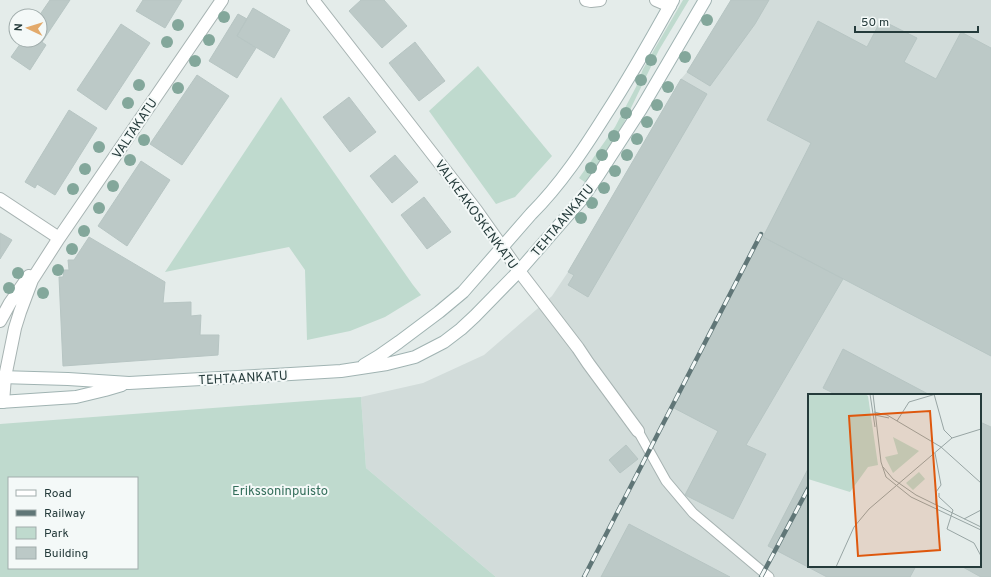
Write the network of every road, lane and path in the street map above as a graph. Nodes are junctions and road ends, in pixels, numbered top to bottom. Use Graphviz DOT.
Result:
graph roads {
  1 [pos="222,0"];
  2 [pos="313,0"];
  3 [pos="586,0"];
  4 [pos="600,0"];
  5 [pos="656,0"];
  6 [pos="705,0"];
  7 [pos="671,3"];
  8 [pos="0,199"];
  9 [pos="59,238"];
  10 [pos="502,247"];
  11 [pos="47,255"];
  12 [pos="519,271"];
  13 [pos="0,321"];
  14 [pos="357,368"];
  15 [pos="2,377"];
  16 [pos="129,383"];
  17 [pos="1,402"];
  18 [pos="638,431"];
  19 [pos="769,577"];
  1 -- 9 [label="main road, VALTAKATU"];
  2 -- 10 [label="main road, VALKEAKOSKENKATU"];
  3 -- 4 [label="main road"];
  5 -- 7 [label="main road"];
  6 -- 12 [label="main road, TEHTAANKATU"];
  7 -- 10 [label="main road, TEHTAANKATU"];
  8 -- 9 [label="main road"];
  9 -- 11 [label="main road, VALTAKATU"];
  10 -- 12 [label="main road, VALKEAKOSKENKATU"];
  10 -- 14 [label="main road, TEHTAANKATU"];
  11 -- 13 [label="main road, VALTAKATU"];
  11 -- 15 [label="main road, VALTAKATU"];
  12 -- 14 [label="main road, TEHTAANKATU"];
  12 -- 18 [label="main road, VALKEAKOSKENKATU"];
  14 -- 16 [label="main road, TEHTAANKATU"];
  15 -- 16 [label="main road, TEHTAANKATU"];
  15 -- 17 [label="main road, VALTAKATU"];
  16 -- 17 [label="main road, TEHTAANKATU"];
  18 -- 19 [label="lane"];
}
